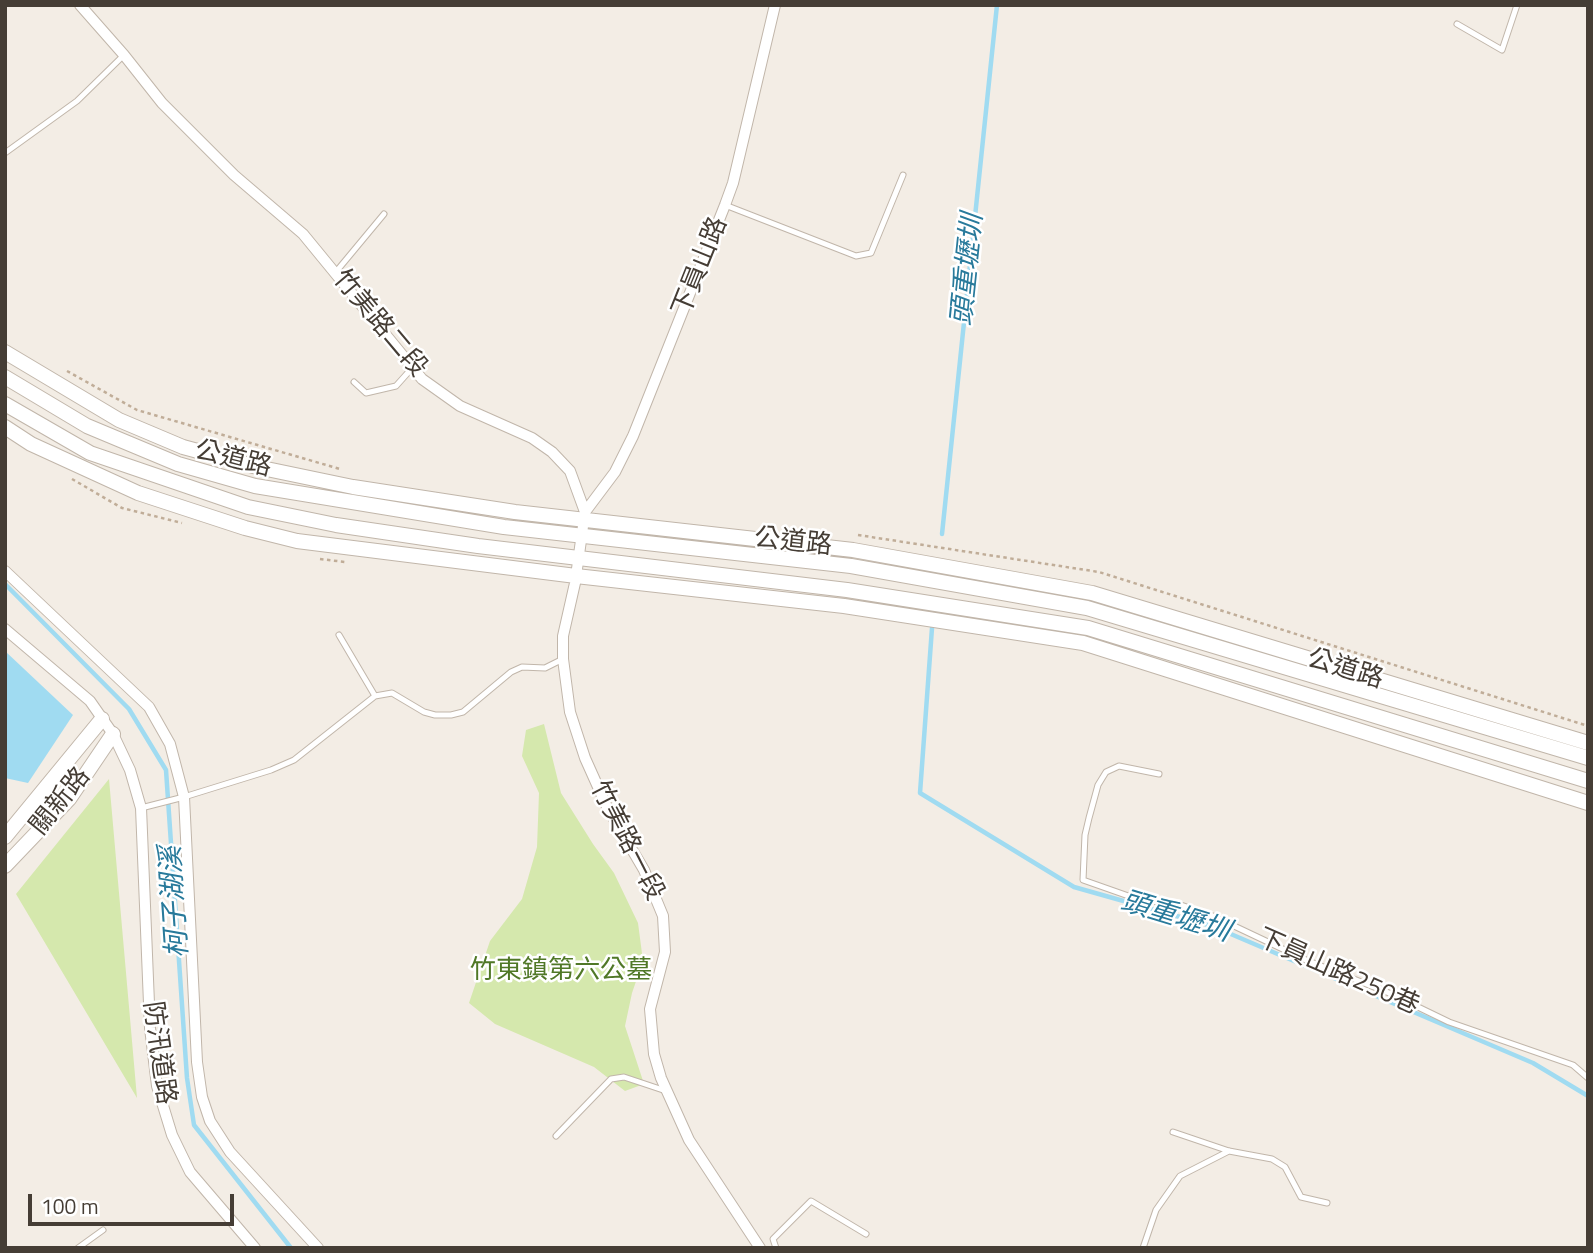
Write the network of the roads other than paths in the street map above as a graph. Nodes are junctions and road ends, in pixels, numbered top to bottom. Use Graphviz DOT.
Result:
graph roads {
  1 [pos="80,5"];
  2 [pos="775,5"];
  3 [pos="1517,5"];
  4 [pos="1457,24"];
  5 [pos="124,55"];
  6 [pos="5,153"];
  7 [pos="903,175"];
  8 [pos="725,205"];
  9 [pos="383,214"];
  10 [pos="335,273"];
  11 [pos="5,352"];
  12 [pos="413,367"];
  13 [pos="5,377"];
  14 [pos="354,382"];
  15 [pos="5,404"];
  16 [pos="5,427"];
  17 [pos="584,516"];
  18 [pos="582,535"];
  19 [pos="578,558"];
  20 [pos="5,571"];
  21 [pos="576,576"];
  22 [pos="5,629"];
  23 [pos="339,635"];
  24 [pos="563,659"];
  25 [pos="375,696"];
  26 [pos="102,719"];
  27 [pos="113,734"];
  28 [pos="1588,743"];
  29 [pos="1588,758"];
  30 [pos="1159,774"];
  31 [pos="1588,781"];
  32 [pos="184,797"];
  33 [pos="1588,803"];
  34 [pos="141,808"];
  35 [pos="5,837"];
  36 [pos="5,866"];
  37 [pos="1588,1079"];
  38 [pos="666,1091"];
  39 [pos="1173,1132"];
  40 [pos="556,1136"];
  41 [pos="1230,1151"];
  42 [pos="1327,1203"];
  43 [pos="103,1230"];
  44 [pos="866,1234"];
  45 [pos="78,1248"];
  46 [pos="255,1248"];
  47 [pos="318,1248"];
  48 [pos="760,1248"];
  49 [pos="776,1248"];
  50 [pos="1143,1248"];
  1 -- 5 [label="street, 竹美路二段"];
  2 -- 8 [label="street, 下員山路"];
  3 -- 4 [label="lane"];
  5 -- 6 [label="lane"];
  5 -- 10 [label="street, 竹美路二段"];
  7 -- 8 [label="lane"];
  8 -- 17 [label="street, 下員山路"];
  9 -- 10 [label="lane"];
  10 -- 12 [label="street, 竹美路二段"];
  11 -- 17 [label="street, 公道路"];
  12 -- 14 [label="lane"];
  12 -- 17 [label="street, 竹美路二段"];
  13 -- 18 [label="street, 公道路"];
  15 -- 19 [label="street, 公道路"];
  16 -- 21 [label="street, 公道路"];
  17 -- 18 [label="street, 竹美路二段"];
  17 -- 28 [label="street, 公道路"];
  18 -- 19 [label="street, 竹美路二段"];
  18 -- 29 [label="street, 公道路"];
  19 -- 21 [label="street, 竹美路二段"];
  19 -- 31 [label="street, 公道路"];
  20 -- 32 [label="street"];
  21 -- 24 [label="street, 竹美路二段"];
  21 -- 33 [label="street, 公道路"];
  22 -- 26 [label="street, 防汛道路"];
  23 -- 25 [label="lane"];
  24 -- 25 [label="lane"];
  24 -- 38 [label="street, 竹美路一段"];
  25 -- 32 [label="lane"];
  26 -- 27 [label="street, 防汛道路"];
  26 -- 35 [label="street, 關新路"];
  27 -- 34 [label="street, 防汛道路"];
  27 -- 36 [label="street, 關新路"];
  30 -- 37 [label="lane, 下員山路250巷"];
  32 -- 34 [label="lane"];
  32 -- 47 [label="street"];
  34 -- 46 [label="street, 防汛道路"];
  38 -- 40 [label="lane"];
  38 -- 48 [label="street, 竹美路一段"];
  39 -- 41 [label="lane"];
  41 -- 42 [label="lane"];
  41 -- 50 [label="lane"];
  43 -- 45 [label="lane"];
  44 -- 49 [label="lane"];
}
